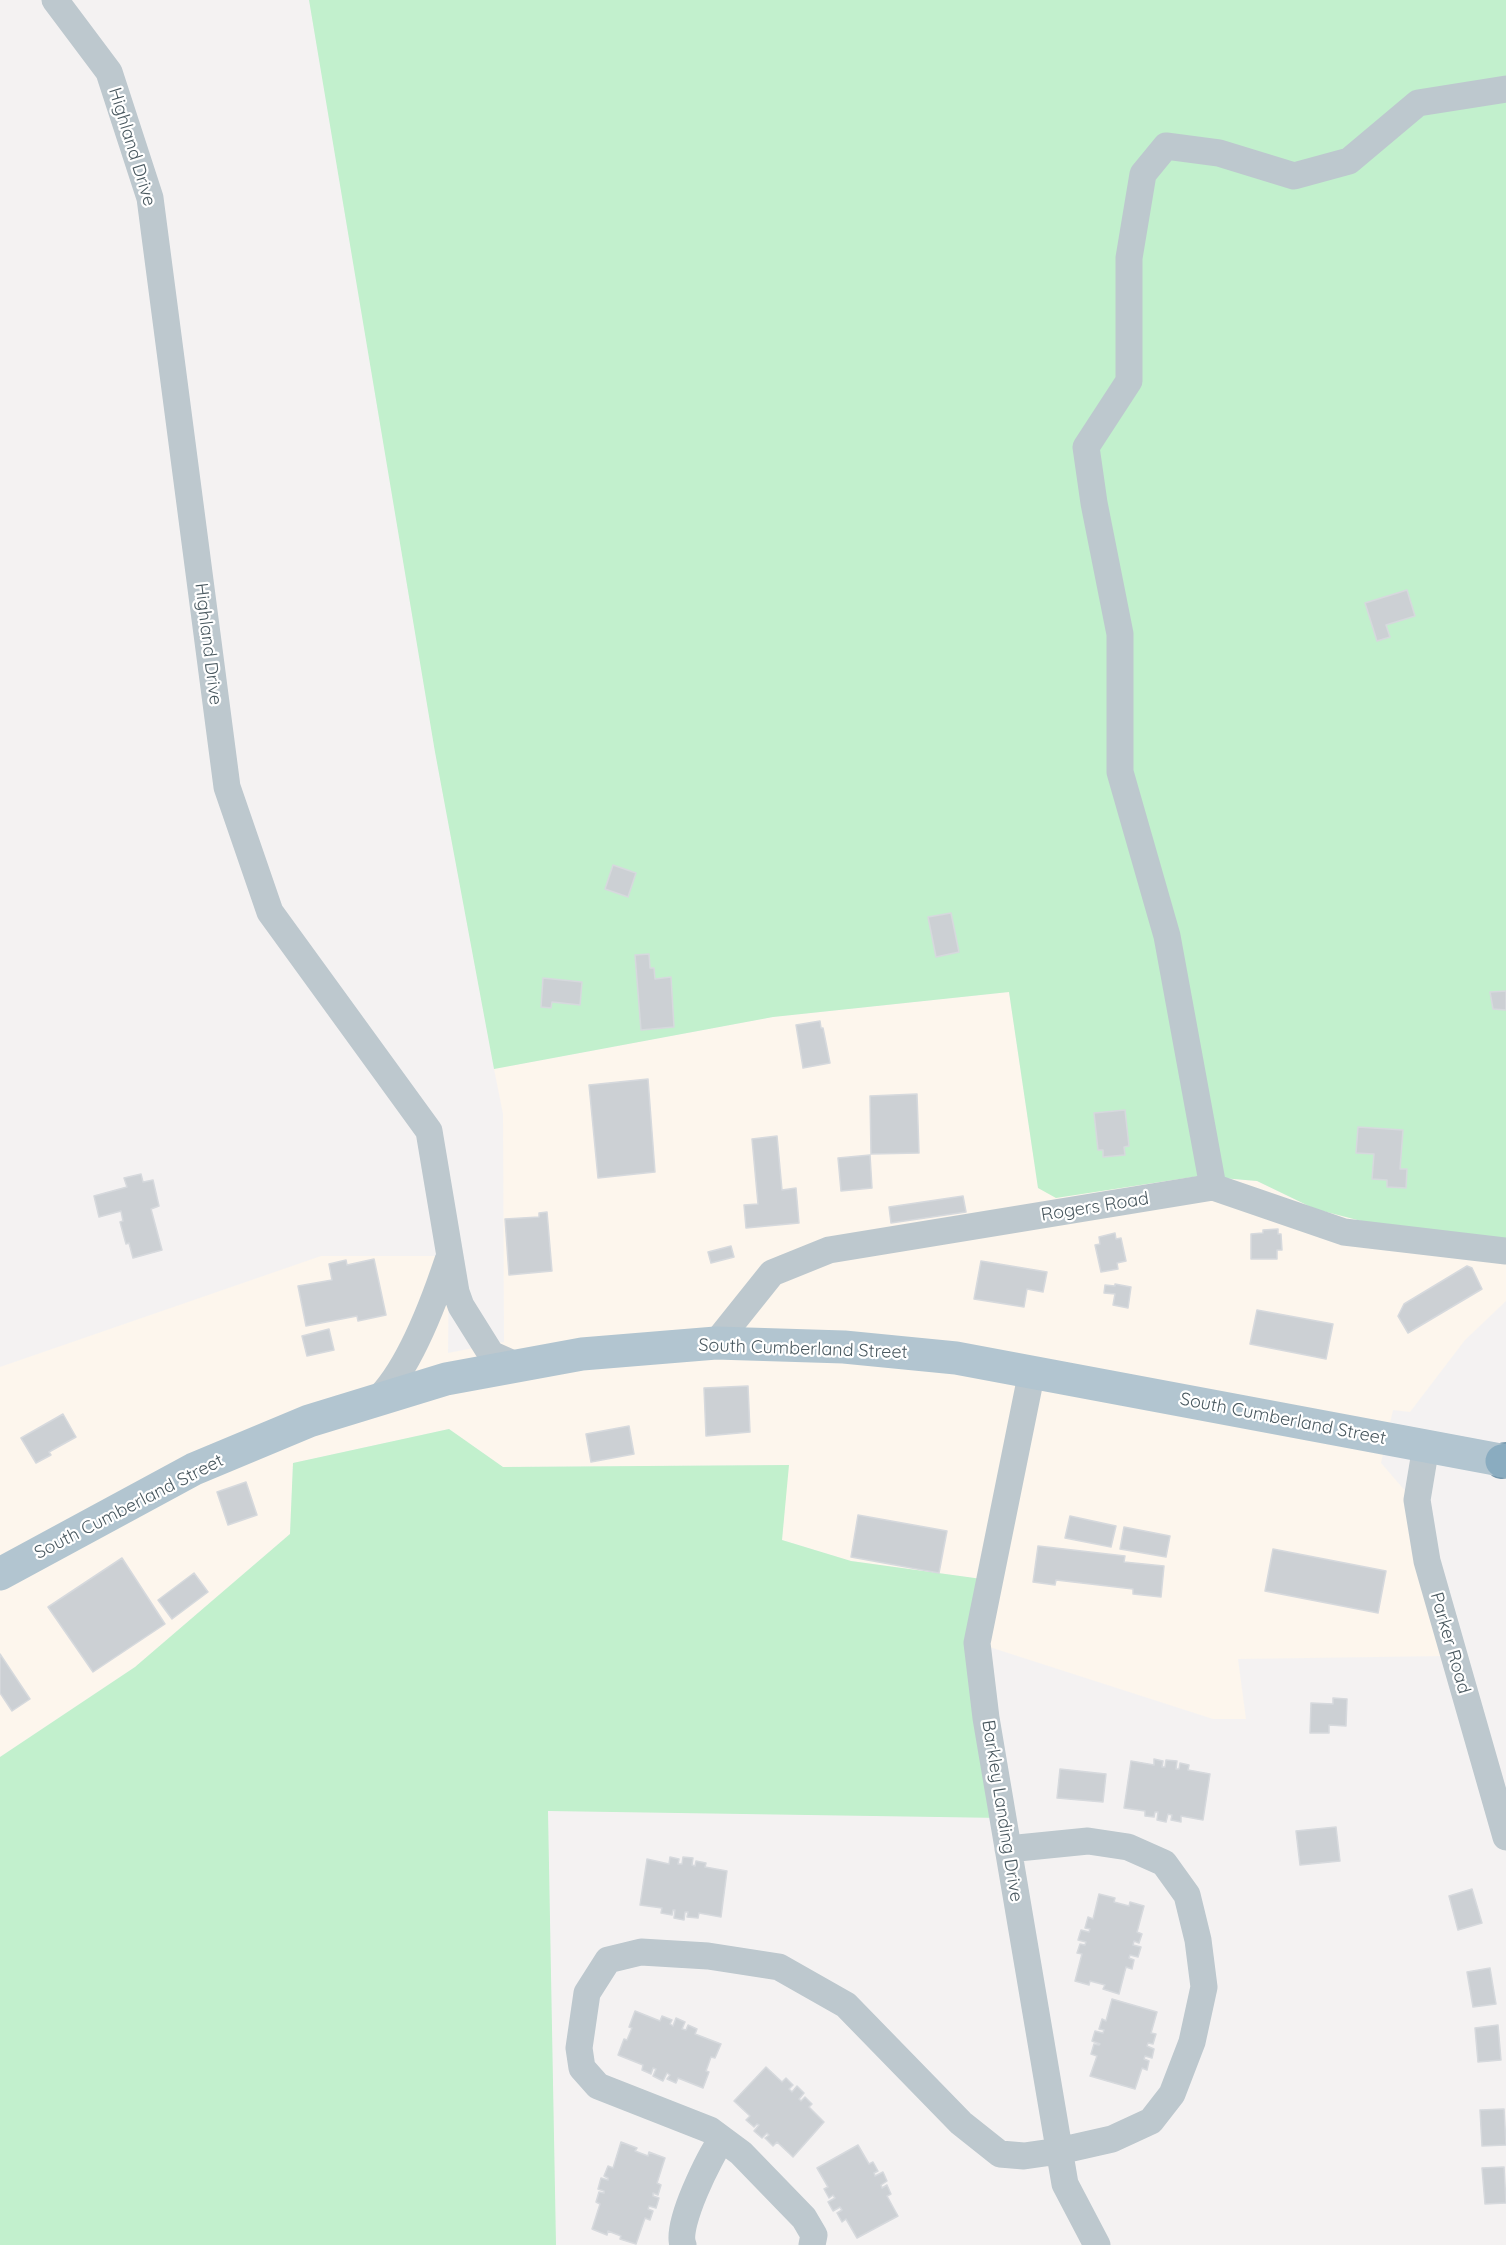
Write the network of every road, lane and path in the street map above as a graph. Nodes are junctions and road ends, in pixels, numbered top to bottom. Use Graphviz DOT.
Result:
graph roads {
  1 [pos="55,0"];
  2 [pos="1506,89"];
  3 [pos="1213,1187"];
  4 [pos="1506,1251"];
  5 [pos="449,1256"];
  6 [pos="716,1343"];
  7 [pos="518,1366"];
  8 [pos="1032,1371"];
  9 [pos="376,1401"];
  10 [pos="1426,1446"];
  11 [pos="1505,1460"];
  12 [pos="0,1574"];
  13 [pos="1506,1837"];
  14 [pos="1008,1850"];
  15 [pos="722,2139"];
  16 [pos="1059,2151"];
  17 [pos="683,2245"];
  18 [pos="812,2245"];
  19 [pos="1097,2245"];
  1 -- 5 [label="street, Highland Drive"];
  2 -- 3 [label="street"];
  3 -- 4 [label="street, Rogers Road"];
  3 -- 6 [label="street, Rogers Road"];
  5 -- 7 [label="street, Highland Drive"];
  5 -- 9 [label="street"];
  6 -- 7 [label="main road, South Cumberland Street"];
  6 -- 8 [label="main road, South Cumberland Street"];
  7 -- 9 [label="main road, South Cumberland Street"];
  8 -- 10 [label="main road, South Cumberland Street"];
  8 -- 14 [label="street, Barkley Landing Drive"];
  9 -- 12 [label="main road, South Cumberland Street"];
  10 -- 11 [label="main road, South Cumberland Street"];
  10 -- 13 [label="street, Parker Road"];
  14 -- 16 [label="street, Barkley Landing Drive"];
  14 -- 16 [label="street"];
  15 -- 16 [label="street"];
  15 -- 17 [label="street"];
  15 -- 18 [label="street"];
  16 -- 19 [label="street, Barkley Landing Drive"];
}
